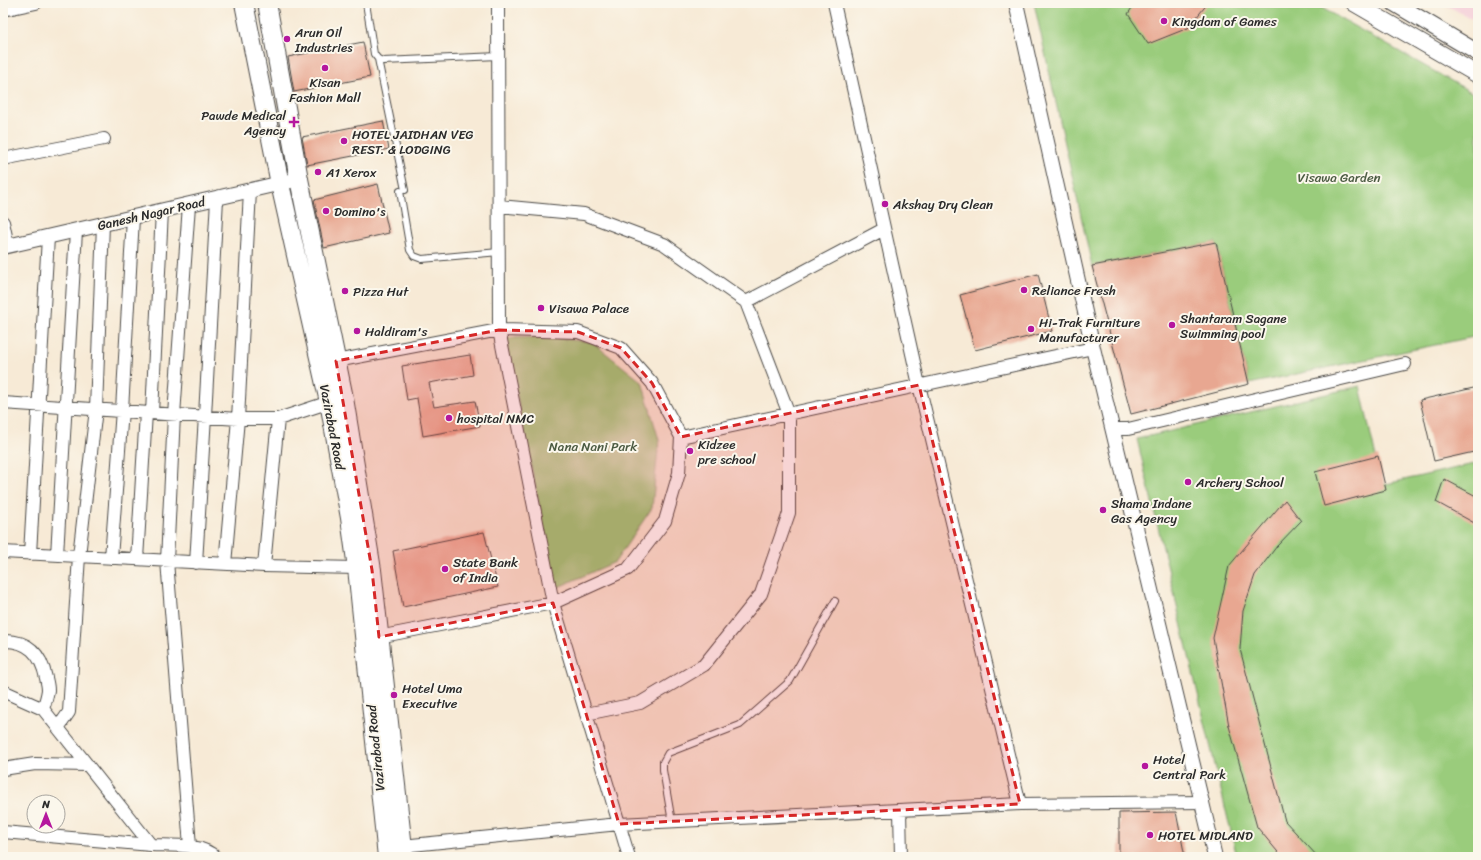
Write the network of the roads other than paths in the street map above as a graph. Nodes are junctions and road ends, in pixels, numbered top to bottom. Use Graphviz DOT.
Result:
graph roads {
  1 [pos="36,3"];
  2 [pos="244,3"];
  3 [pos="267,3"];
  4 [pos="366,3"];
  5 [pos="498,3"];
  6 [pos="834,3"];
  7 [pos="1016,3"];
  8 [pos="1354,3"];
  9 [pos="1394,3"];
  10 [pos="3,10"];
  11 [pos="1478,53"];
  12 [pos="499,56"];
  13 [pos="378,59"];
  14 [pos="1478,75"];
  15 [pos="104,139"];
  16 [pos="3,159"];
  17 [pos="299,179"];
  18 [pos="280,184"];
  19 [pos="250,191"];
  20 [pos="217,199"];
  21 [pos="189,205"];
  22 [pos="499,206"];
  23 [pos="162,211"];
  24 [pos="133,218"];
  25 [pos="3,222"];
  26 [pos="103,224"];
  27 [pos="884,229"];
  28 [pos="76,231"];
  29 [pos="48,237"];
  30 [pos="5,246"];
  31 [pos="499,252"];
  32 [pos="746,302"];
  33 [pos="499,330"];
  34 [pos="1093,348"];
  35 [pos="336,361"];
  36 [pos="1405,364"];
  37 [pos="919,385"];
  38 [pos="336,400"];
  39 [pos="3,403"];
  40 [pos="38,405"];
  41 [pos="66,407"];
  42 [pos="96,409"];
  43 [pos="122,410"];
  44 [pos="149,413"];
  45 [pos="789,414"];
  46 [pos="174,415"];
  47 [pos="206,416"];
  48 [pos="278,418"];
  49 [pos="238,419"];
  50 [pos="1112,429"];
  51 [pos="681,437"];
  52 [pos="3,552"];
  53 [pos="30,554"];
  54 [pos="57,555"];
  55 [pos="80,556"];
  56 [pos="111,558"];
  57 [pos="137,559"];
  58 [pos="167,561"];
  59 [pos="196,563"];
  60 [pos="225,564"];
  61 [pos="264,566"];
  62 [pos="357,568"];
  63 [pos="835,601"];
  64 [pos="554,603"];
  65 [pos="372,638"];
  66 [pos="3,641"];
  67 [pos="3,691"];
  68 [pos="43,709"];
  69 [pos="586,714"];
  70 [pos="58,728"];
  71 [pos="88,765"];
  72 [pos="3,769"];
  73 [pos="1203,802"];
  74 [pos="1020,804"];
  75 [pos="900,810"];
  76 [pos="672,822"];
  77 [pos="619,824"];
  78 [pos="3,832"];
  79 [pos="151,845"];
  80 [pos="190,846"];
  81 [pos="403,852"];
  82 [pos="215,857"];
  83 [pos="386,857"];
  84 [pos="629,857"];
  85 [pos="901,857"];
  86 [pos="1215,857"];
  1 -- 10 [label="street"];
  2 -- 18 [label="main road, Vazirabad Road"];
  3 -- 17 [label="main road, Vazirabad Road"];
  4 -- 13 [label="lane"];
  5 -- 12 [label="street"];
  6 -- 27 [label="street"];
  7 -- 34 [label="street"];
  8 -- 14 [label="main road"];
  9 -- 11 [label="main road"];
  12 -- 13 [label="lane"];
  12 -- 22 [label="street"];
  13 -- 31 [label="lane"];
  15 -- 16 [label="street"];
  17 -- 18 [label="street, Ganesh Nagar Road"];
  17 -- 35 [label="main road, Vazirabad Road"];
  18 -- 19 [label="street, Ganesh Nagar Road"];
  18 -- 38 [label="main road, Vazirabad Road"];
  19 -- 20 [label="street, Ganesh Nagar Road"];
  19 -- 49 [label="street"];
  20 -- 21 [label="street, Ganesh Nagar Road"];
  20 -- 47 [label="street"];
  21 -- 23 [label="street, Ganesh Nagar Road"];
  21 -- 46 [label="street"];
  22 -- 31 [label="street"];
  22 -- 32 [label="street"];
  23 -- 24 [label="street, Ganesh Nagar Road"];
  23 -- 44 [label="street"];
  24 -- 26 [label="street, Ganesh Nagar Road"];
  24 -- 43 [label="street"];
  25 -- 30 [label="street"];
  26 -- 28 [label="street, Ganesh Nagar Road"];
  26 -- 42 [label="street"];
  27 -- 32 [label="street"];
  27 -- 37 [label="street"];
  28 -- 29 [label="street, Ganesh Nagar Road"];
  28 -- 41 [label="street"];
  29 -- 30 [label="street, Ganesh Nagar Road"];
  29 -- 40 [label="street"];
  31 -- 33 [label="street"];
  32 -- 45 [label="street"];
  33 -- 35 [label="street"];
  33 -- 51 [label="street"];
  33 -- 64 [label="street"];
  34 -- 37 [label="street"];
  34 -- 50 [label="street"];
  35 -- 38 [label="main road, Vazirabad Road"];
  36 -- 50 [label="street"];
  37 -- 45 [label="street"];
  37 -- 74 [label="street"];
  38 -- 48 [label="street"];
  38 -- 62 [label="main road, Vazirabad Road"];
  38 -- 65 [label="main road, Vazirabad Road"];
  39 -- 40 [label="street"];
  40 -- 41 [label="street"];
  40 -- 53 [label="street"];
  41 -- 42 [label="street"];
  41 -- 54 [label="street"];
  42 -- 43 [label="street"];
  42 -- 55 [label="street"];
  43 -- 44 [label="street"];
  43 -- 56 [label="street"];
  44 -- 46 [label="street"];
  44 -- 57 [label="street"];
  45 -- 51 [label="street"];
  45 -- 69 [label="street"];
  46 -- 47 [label="street"];
  46 -- 58 [label="street"];
  47 -- 49 [label="street"];
  47 -- 59 [label="street"];
  48 -- 49 [label="street"];
  48 -- 61 [label="street"];
  49 -- 60 [label="street"];
  50 -- 73 [label="street"];
  51 -- 64 [label="street"];
  52 -- 53 [label="street"];
  53 -- 54 [label="street"];
  54 -- 55 [label="street"];
  55 -- 56 [label="street"];
  55 -- 70 [label="street"];
  56 -- 57 [label="street"];
  57 -- 58 [label="street"];
  58 -- 59 [label="street"];
  58 -- 80 [label="street"];
  59 -- 60 [label="street"];
  60 -- 61 [label="street"];
  61 -- 62 [label="street"];
  62 -- 65 [label="main road, Vazirabad Road"];
  63 -- 76 [label="lane"];
  64 -- 65 [label="street"];
  64 -- 69 [label="street"];
  65 -- 81 [label="main road, Vazirabad Road"];
  65 -- 83 [label="main road, Vazirabad Road"];
  66 -- 68 [label="street"];
  67 -- 68 [label="street"];
  68 -- 70 [label="street"];
  69 -- 77 [label="street"];
  70 -- 71 [label="street"];
  71 -- 72 [label="street"];
  71 -- 79 [label="street"];
  73 -- 74 [label="street"];
  73 -- 86 [label="street"];
  74 -- 75 [label="street"];
  75 -- 76 [label="street"];
  75 -- 85 [label="street"];
  76 -- 77 [label="street"];
  77 -- 81 [label="street"];
  77 -- 84 [label="street"];
  78 -- 79 [label="street"];
  79 -- 80 [label="street"];
  80 -- 82 [label="street"];
}
